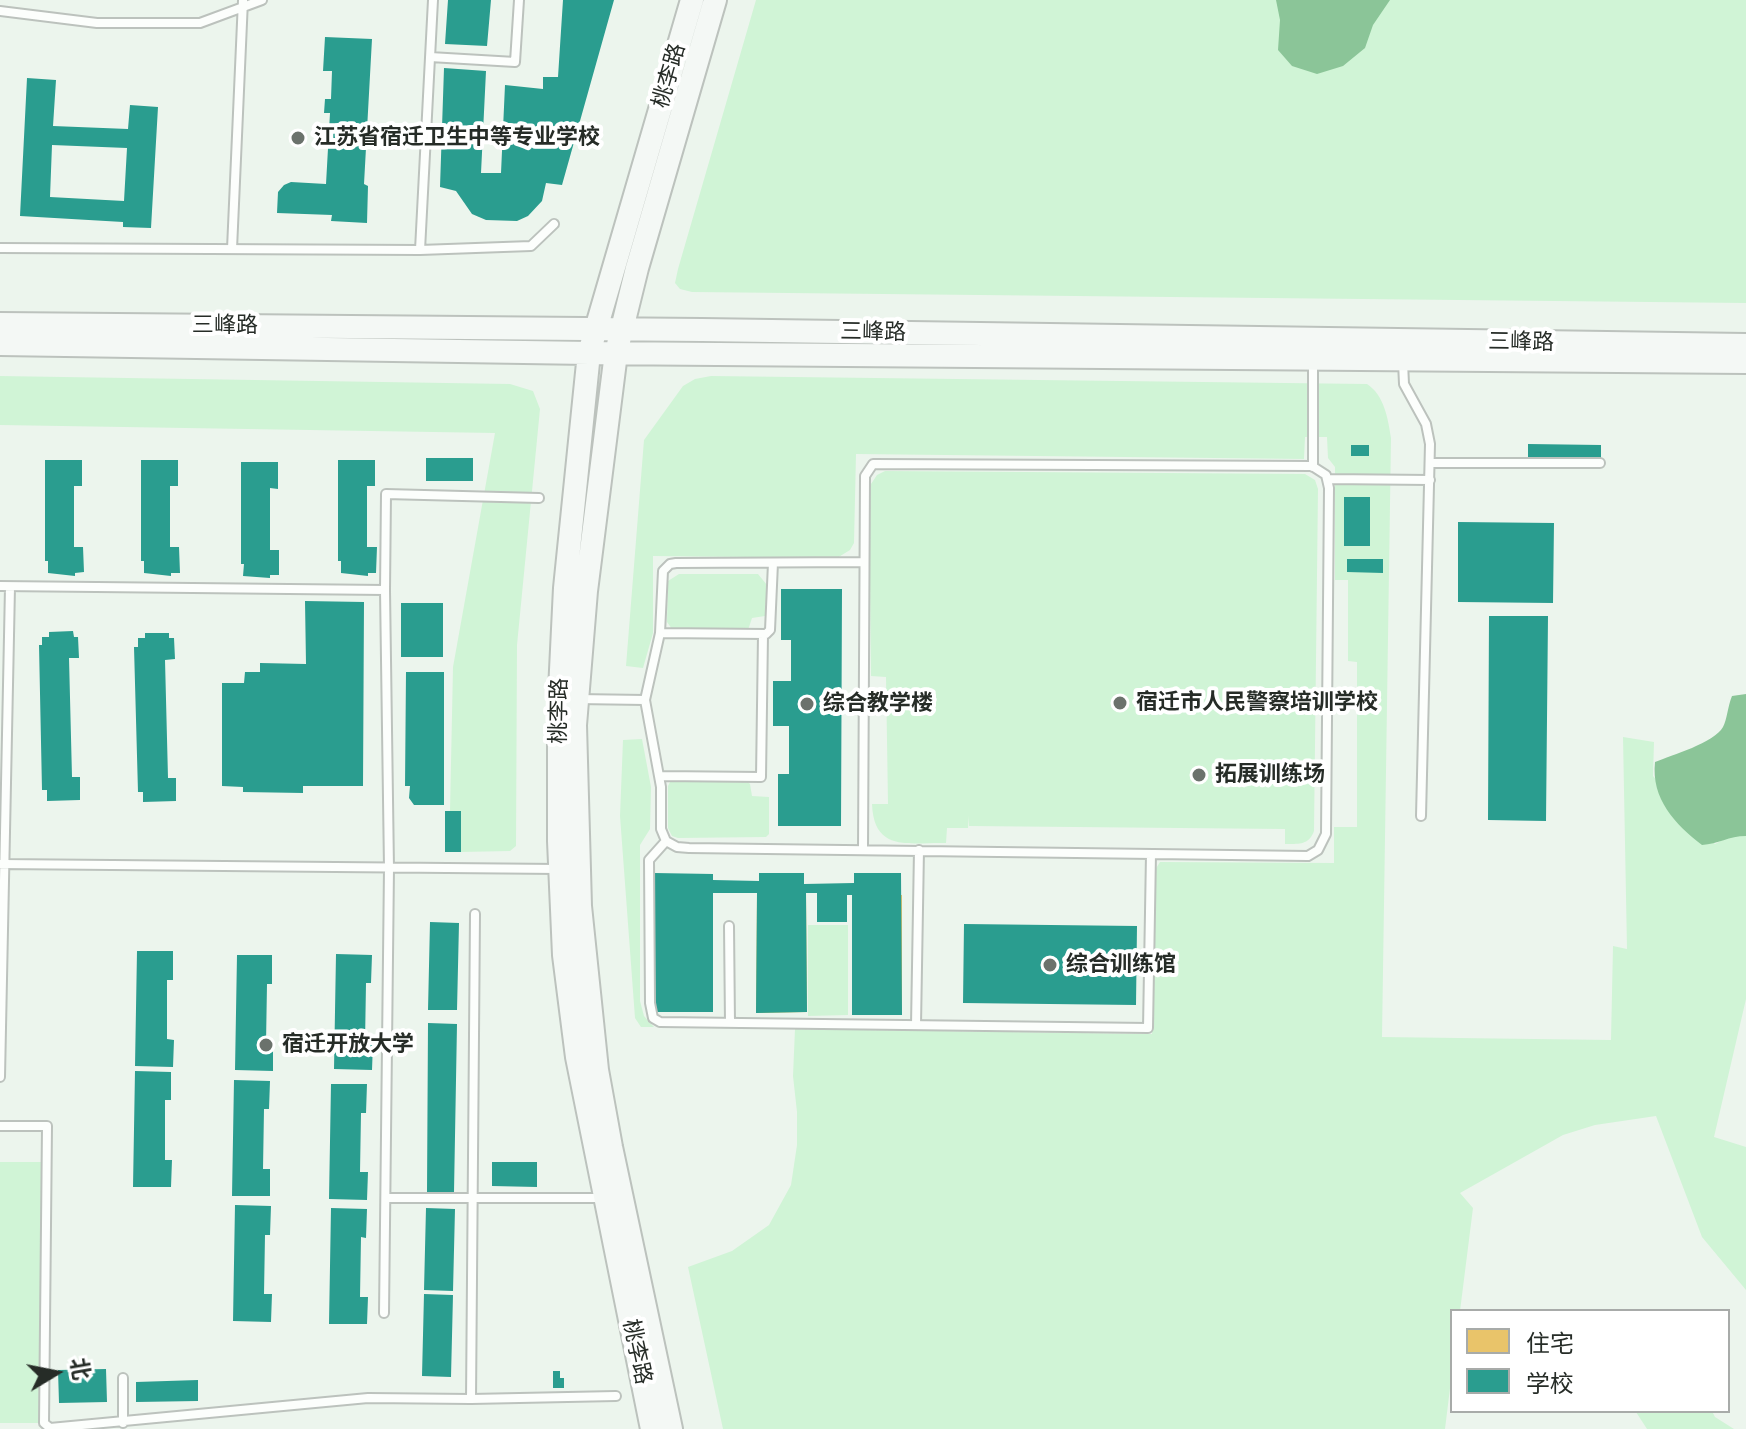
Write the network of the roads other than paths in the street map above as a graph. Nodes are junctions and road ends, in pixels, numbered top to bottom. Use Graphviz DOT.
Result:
graph roads {
  1 [pos="262,0"];
  2 [pos="433,0"];
  3 [pos="519,0"];
  4 [pos="692,0"];
  5 [pos="715,0"];
  6 [pos="243,4"];
  7 [pos="0,11"];
  8 [pos="430,57"];
  9 [pos="554,224"];
  10 [pos="0,248"];
  11 [pos="232,249"];
  12 [pos="420,250"];
  13 [pos="0,324"];
  14 [pos="596,329"];
  15 [pos="622,329"];
  16 [pos="0,344"];
  17 [pos="1746,345"];
  18 [pos="1403,350"];
  19 [pos="589,353"];
  20 [pos="616,353"];
  21 [pos="1313,358"];
  22 [pos="1746,362"];
  23 [pos="1430,463"];
  24 [pos="1600,463"];
  25 [pos="1313,467"];
  26 [pos="1327,479"];
  27 [pos="1430,480"];
  28 [pos="539,498"];
  29 [pos="864,562"];
  30 [pos="773,563"];
  31 [pos="5,587"];
  32 [pos="385,590"];
  33 [pos="660,633"];
  34 [pos="763,635"];
  35 [pos="568,698"];
  36 [pos="645,700"];
  37 [pos="660,776"];
  38 [pos="1421,816"];
  39 [pos="666,841"];
  40 [pos="863,849"];
  41 [pos="919,850"];
  42 [pos="1151,854"];
  43 [pos="2,864"];
  44 [pos="389,868"];
  45 [pos="570,869"];
  46 [pos="475,914"];
  47 [pos="729,926"];
  48 [pos="730,1023"];
  49 [pos="916,1025"];
  50 [pos="0,1077"];
  51 [pos="0,1126"];
  52 [pos="386,1198"];
  53 [pos="474,1198"];
  54 [pos="604,1198"];
  55 [pos="384,1313"];
  56 [pos="123,1378"];
  57 [pos="616,1396"];
  58 [pos="471,1399"];
  59 [pos="123,1423"];
  60 [pos="652,1429"];
  61 [pos="671,1429"];
  1 -- 6 [label="lane"];
  2 -- 8 [label="lane"];
  3 -- 8 [label="lane"];
  4 -- 14 [label="main road, 桃李路"];
  5 -- 15 [label="main road, 桃李路"];
  6 -- 7 [label="lane"];
  6 -- 11 [label="lane"];
  8 -- 12 [label="lane"];
  9 -- 12 [label="lane"];
  10 -- 11 [label="lane"];
  11 -- 12 [label="lane"];
  13 -- 14 [label="main road, 三峰路"];
  14 -- 15 [label="main road, 三峰路"];
  14 -- 19 [label="main road, 桃李路"];
  15 -- 18 [label="main road, 三峰路"];
  15 -- 20 [label="main road, 桃李路"];
  16 -- 19 [label="main road, 三峰路"];
  17 -- 18 [label="main road, 三峰路"];
  18 -- 21 [label="main road, 三峰路"];
  18 -- 22 [label="main road, 三峰路"];
  18 -- 23 [label="lane"];
  19 -- 20 [label="main road, 三峰路"];
  19 -- 35 [label="main road, 桃李路"];
  20 -- 21 [label="main road, 三峰路"];
  20 -- 35 [label="main road, 桃李路"];
  21 -- 25 [label="lane"];
  23 -- 24 [label="lane"];
  23 -- 27 [label="lane"];
  25 -- 26 [label="lane"];
  25 -- 29 [label="lane"];
  26 -- 27 [label="lane"];
  26 -- 42 [label="lane"];
  27 -- 38 [label="lane"];
  28 -- 32 [label="lane"];
  29 -- 30 [label="lane"];
  29 -- 40 [label="lane"];
  30 -- 33 [label="lane"];
  30 -- 34 [label="lane"];
  31 -- 32 [label="lane"];
  31 -- 43 [label="lane"];
  32 -- 44 [label="lane"];
  33 -- 34 [label="lane"];
  33 -- 36 [label="lane"];
  34 -- 37 [label="lane"];
  35 -- 36 [label="lane"];
  35 -- 45 [label="main road, 桃李路"];
  36 -- 37 [label="lane"];
  37 -- 39 [label="lane"];
  39 -- 40 [label="lane"];
  39 -- 48 [label="lane"];
  40 -- 41 [label="lane"];
  41 -- 42 [label="lane"];
  41 -- 49 [label="lane"];
  42 -- 49 [label="lane"];
  43 -- 44 [label="lane"];
  43 -- 50 [label="lane"];
  44 -- 45 [label="lane"];
  44 -- 52 [label="lane"];
  45 -- 54 [label="main road, 桃李路"];
  45 -- 61 [label="main road, 桃李路"];
  46 -- 53 [label="lane"];
  47 -- 48 [label="lane"];
  48 -- 49 [label="lane"];
  51 -- 59 [label="lane"];
  52 -- 53 [label="lane"];
  52 -- 55 [label="lane"];
  53 -- 54 [label="lane"];
  53 -- 58 [label="lane"];
  54 -- 60 [label="main road, 桃李路"];
  56 -- 59 [label="lane"];
  57 -- 58 [label="lane"];
  58 -- 59 [label="lane"];
}
